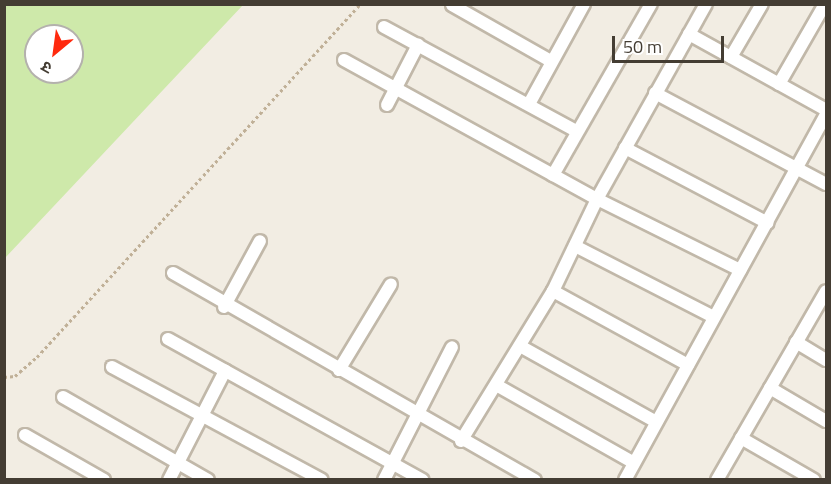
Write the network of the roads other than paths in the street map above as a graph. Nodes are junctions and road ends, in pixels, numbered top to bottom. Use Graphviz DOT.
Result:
graph roads {
  1 [pos="584,4"];
  2 [pos="706,4"];
  3 [pos="762,4"];
  4 [pos="825,4"];
  5 [pos="452,5"];
  6 [pos="646,6"];
  7 [pos="384,27"];
  8 [pos="689,34"];
  9 [pos="418,45"];
  10 [pos="731,57"];
  11 [pos="344,60"];
  12 [pos="549,60"];
  13 [pos="780,84"];
  14 [pos="396,88"];
  15 [pos="655,93"];
  16 [pos="529,104"];
  17 [pos="387,105"];
  18 [pos="826,110"];
  19 [pos="826,115"];
  20 [pos="576,130"];
  21 [pos="625,147"];
  22 [pos="795,168"];
  23 [pos="554,175"];
  24 [pos="826,184"];
  25 [pos="597,199"];
  26 [pos="768,223"];
  27 [pos="260,242"];
  28 [pos="575,246"];
  29 [pos="740,270"];
  30 [pos="172,273"];
  31 [pos="391,284"];
  32 [pos="553,291"];
  33 [pos="826,295"];
  34 [pos="224,307"];
  35 [pos="714,317"];
  36 [pos="168,339"];
  37 [pos="796,342"];
  38 [pos="520,346"];
  39 [pos="452,347"];
  40 [pos="826,360"];
  41 [pos="688,365"];
  42 [pos="112,367"];
  43 [pos="339,370"];
  44 [pos="225,371"];
  45 [pos="498,386"];
  46 [pos="770,388"];
  47 [pos="63,397"];
  48 [pos="416,414"];
  49 [pos="204,417"];
  50 [pos="655,421"];
  51 [pos="826,421"];
  52 [pos="26,435"];
  53 [pos="741,438"];
  54 [pos="461,441"];
  55 [pos="178,463"];
  56 [pos="392,463"];
  57 [pos="634,463"];
  58 [pos="104,480"];
  59 [pos="169,480"];
  60 [pos="208,480"];
  61 [pos="322,480"];
  62 [pos="384,480"];
  63 [pos="422,480"];
  64 [pos="535,480"];
  65 [pos="625,480"];
  66 [pos="717,480"];
  67 [pos="814,480"];
  1 -- 12 [label="street"];
  2 -- 8 [label="street"];
  3 -- 10 [label="street"];
  4 -- 13 [label="street"];
  5 -- 12 [label="street"];
  6 -- 20 [label="street"];
  7 -- 9 [label="street"];
  8 -- 10 [label="street"];
  8 -- 15 [label="street"];
  9 -- 14 [label="street"];
  9 -- 16 [label="street"];
  10 -- 13 [label="street"];
  11 -- 14 [label="street"];
  12 -- 16 [label="street"];
  13 -- 18 [label="street"];
  14 -- 17 [label="street"];
  14 -- 23 [label="street"];
  15 -- 21 [label="street"];
  15 -- 22 [label="street"];
  16 -- 20 [label="street"];
  19 -- 22 [label="street"];
  20 -- 23 [label="street"];
  21 -- 25 [label="street"];
  21 -- 26 [label="street"];
  22 -- 24 [label="street"];
  22 -- 26 [label="street"];
  23 -- 25 [label="street"];
  25 -- 28 [label="street"];
  25 -- 29 [label="street"];
  26 -- 29 [label="street"];
  27 -- 34 [label="street"];
  28 -- 32 [label="street"];
  28 -- 35 [label="street"];
  29 -- 35 [label="street"];
  30 -- 34 [label="street"];
  31 -- 43 [label="street"];
  32 -- 38 [label="street"];
  32 -- 41 [label="street"];
  33 -- 37 [label="street"];
  34 -- 43 [label="street"];
  35 -- 41 [label="street"];
  36 -- 44 [label="street"];
  37 -- 40 [label="street"];
  37 -- 46 [label="street"];
  38 -- 45 [label="street"];
  38 -- 50 [label="street"];
  39 -- 48 [label="street"];
  41 -- 50 [label="street"];
  42 -- 49 [label="street"];
  43 -- 48 [label="street"];
  44 -- 49 [label="street"];
  44 -- 56 [label="street"];
  45 -- 54 [label="street"];
  45 -- 57 [label="street"];
  46 -- 51 [label="street"];
  46 -- 53 [label="street"];
  47 -- 55 [label="street"];
  48 -- 54 [label="street"];
  48 -- 56 [label="street"];
  49 -- 55 [label="street"];
  49 -- 61 [label="street"];
  50 -- 57 [label="street"];
  52 -- 58 [label="street"];
  53 -- 66 [label="street"];
  53 -- 67 [label="street"];
  54 -- 64 [label="street"];
  55 -- 59 [label="street"];
  55 -- 60 [label="street"];
  56 -- 62 [label="street"];
  56 -- 63 [label="street"];
  57 -- 65 [label="street"];
}
